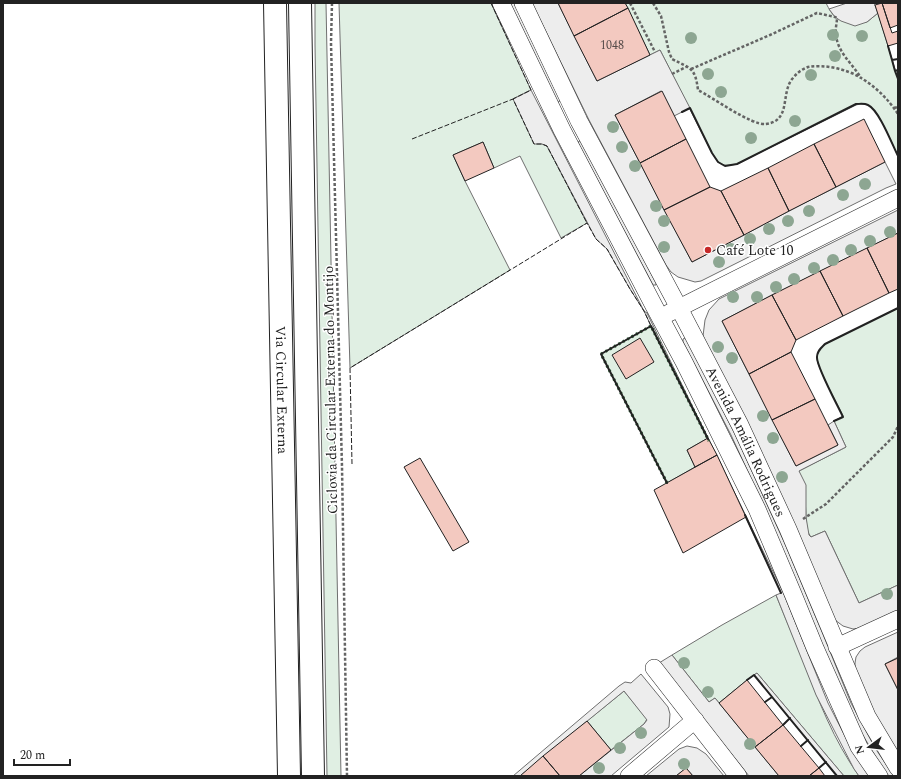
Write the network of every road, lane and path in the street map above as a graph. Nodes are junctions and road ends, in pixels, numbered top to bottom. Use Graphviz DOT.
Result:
graph roads {
  1 [pos="275,3"];
  2 [pos="300,3"];
  3 [pos="332,3"];
  4 [pos="500,3"];
  5 [pos="523,3"];
  6 [pos="630,3"];
  7 [pos="653,3"];
  8 [pos="655,52"];
  9 [pos="686,67"];
  10 [pos="691,69"];
  11 [pos="672,74"];
  12 [pos="861,78"];
  13 [pos="898,107"];
  14 [pos="894,108"];
  15 [pos="898,114"];
  16 [pos="579,121"];
  17 [pos="562,130"];
  18 [pos="898,198"];
  19 [pos="679,308"];
  20 [pos="660,317"];
  21 [pos="898,426"];
  22 [pos="788,530"];
  23 [pos="898,619"];
  24 [pos="837,647"];
  25 [pos="654,668"];
  26 [pos="695,720"];
  27 [pos="898,768"];
  28 [pos="289,776"];
  29 [pos="313,776"];
  30 [pos="347,776"];
  31 [pos="629,776"];
  32 [pos="738,776"];
  33 [pos="879,776"];
  1 -- 28 [label="main road, Via Circular Externa"];
  2 -- 29 [label="main road, Via Circular Externa"];
  3 -- 30 [label="path, Ciclovia da Circular Externa do Montijo"];
  4 -- 17 [label="street, Avenida Amália Rodrigues"];
  5 -- 16 [label="street, Avenida Amália Rodrigues"];
  6 -- 8 [label="path"];
  7 -- 9 [label="path"];
  9 -- 10 [label="path"];
  9 -- 11 [label="path"];
  10 -- 12 [label="path"];
  10 -- 12 [label="path"];
  12 -- 14 [label="path"];
  13 -- 14 [label="path"];
  14 -- 15 [label="path"];
  16 -- 17 [label="street"];
  16 -- 19 [label="street, Avenida Amália Rodrigues"];
  17 -- 20 [label="street, Avenida Amália Rodrigues"];
  18 -- 19 [label="street"];
  19 -- 20 [label="street"];
  19 -- 22 [label="street, Avenida Amália Rodrigues"];
  20 -- 33 [label="street, Avenida Amália Rodrigues"];
  21 -- 22 [label="path"];
  22 -- 24 [label="street, Avenida Amália Rodrigues"];
  23 -- 24 [label="street"];
  24 -- 27 [label="street, Avenida Amália Rodrigues"];
  25 -- 26 [label="street"];
  26 -- 31 [label="street"];
  26 -- 32 [label="street"];
}
